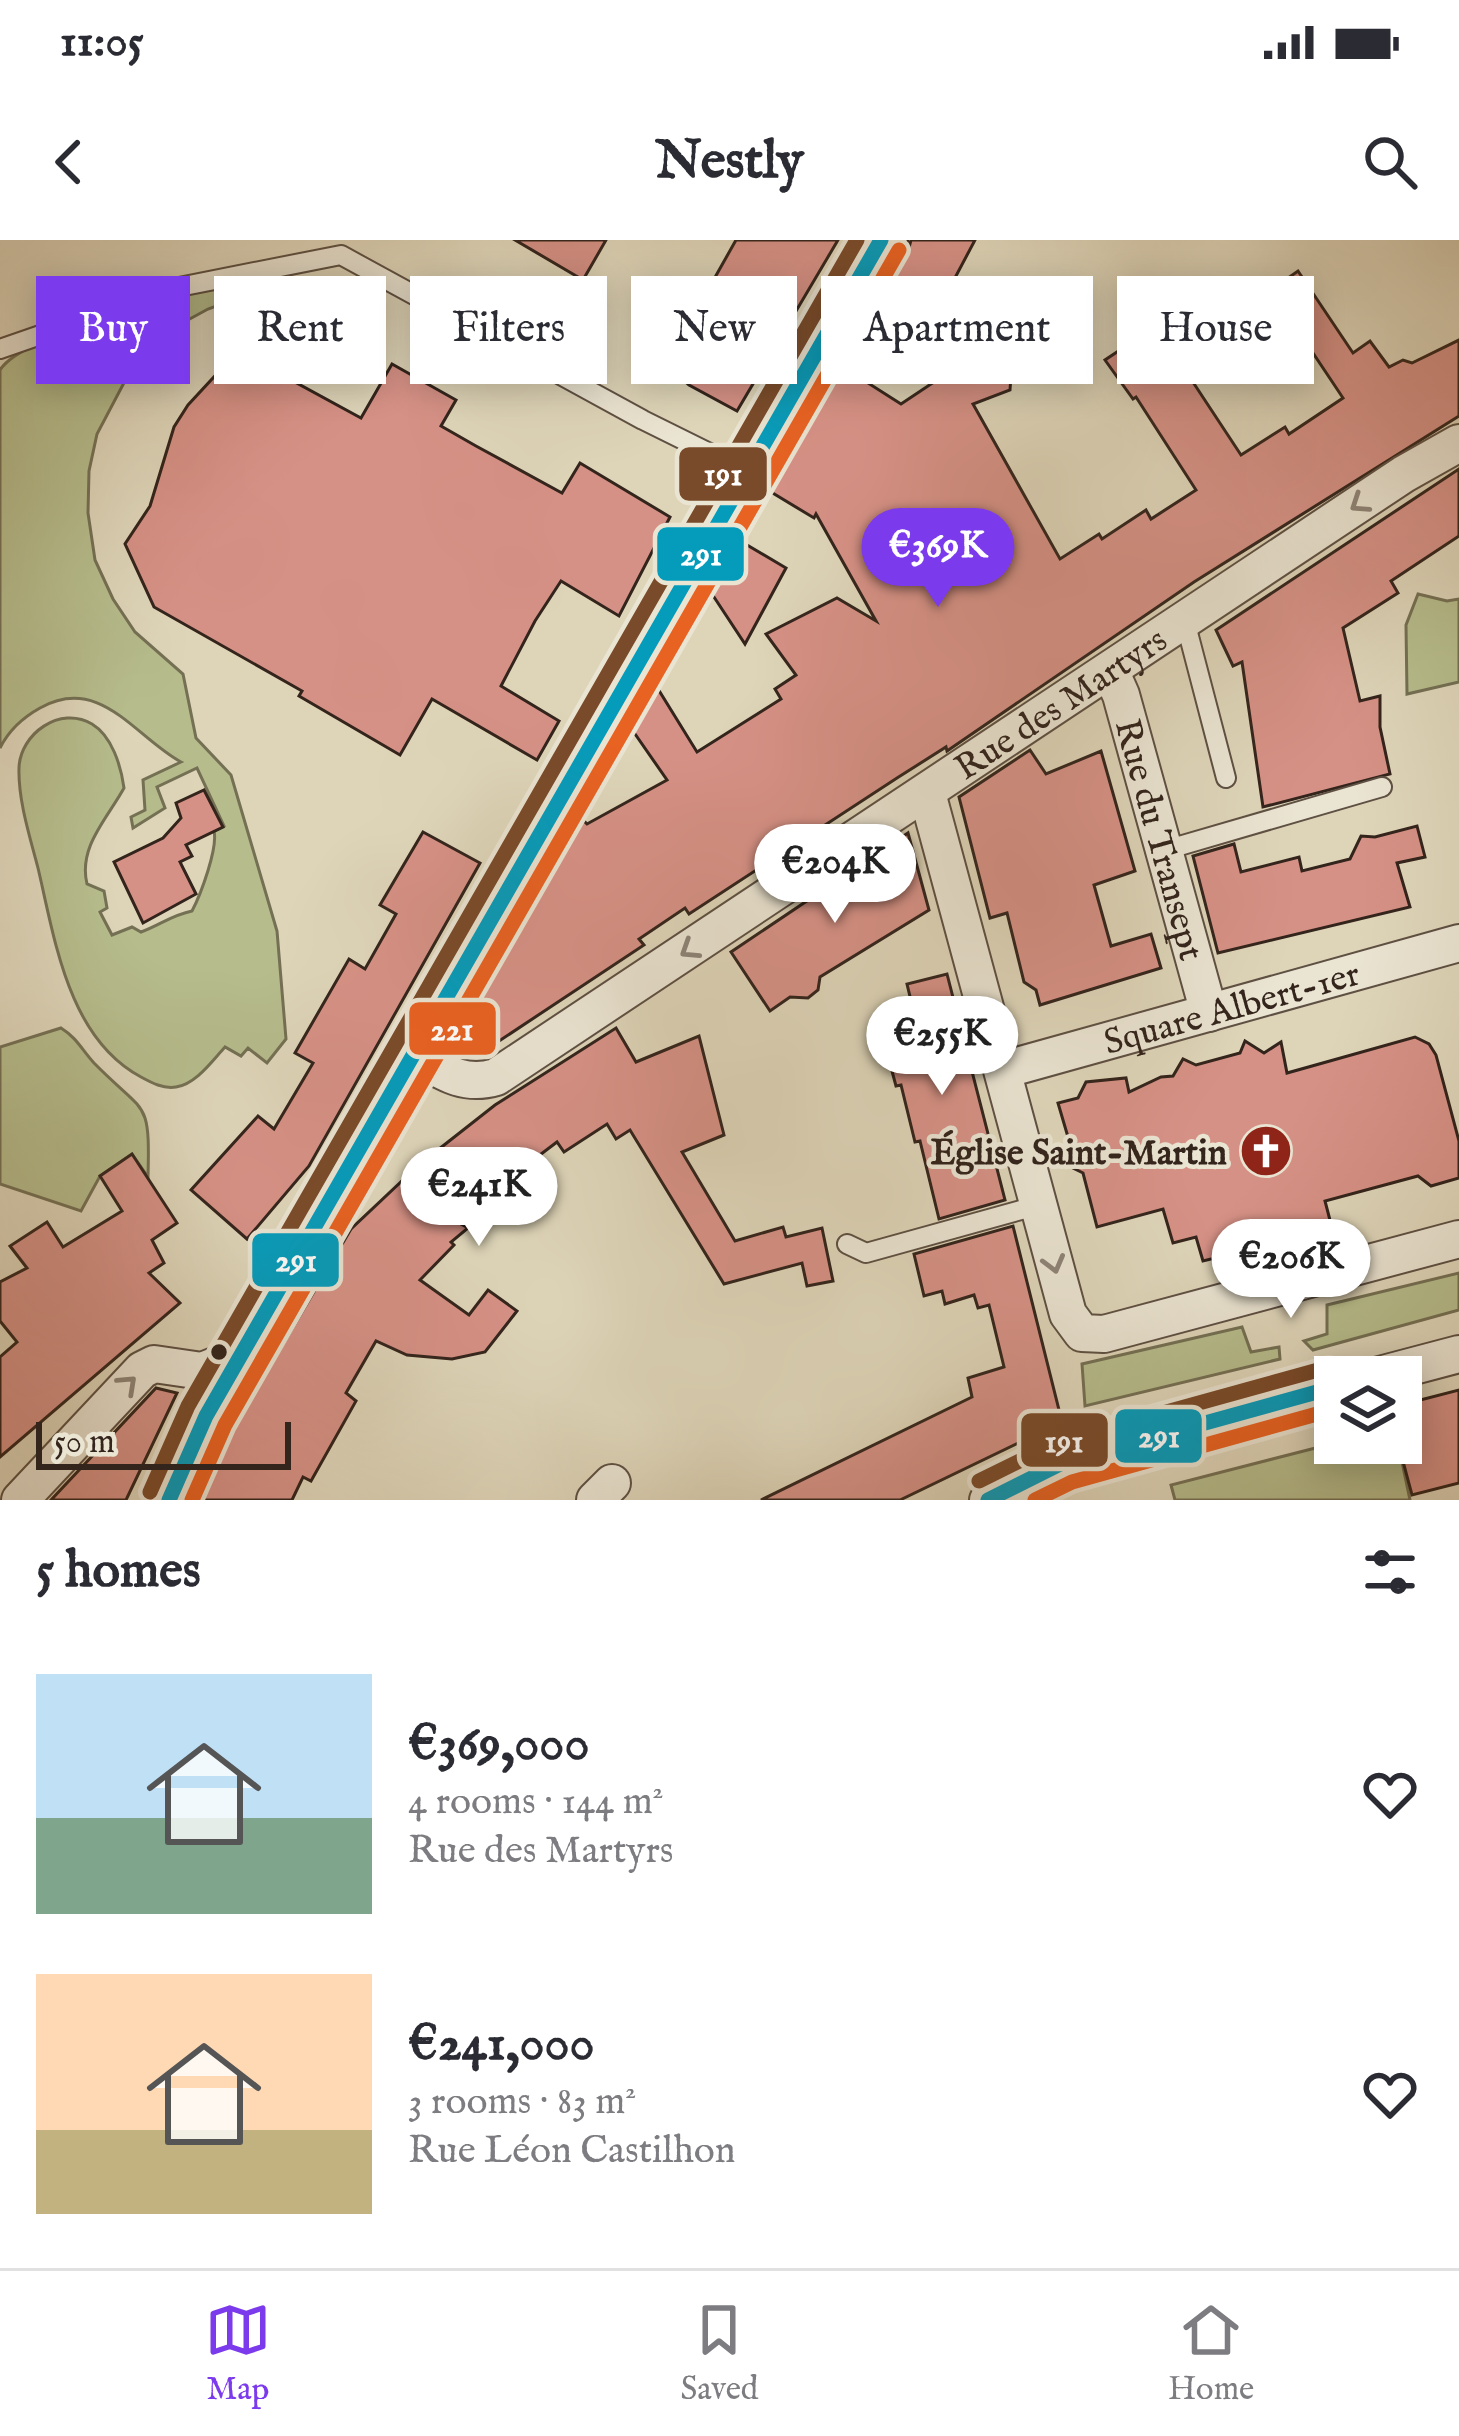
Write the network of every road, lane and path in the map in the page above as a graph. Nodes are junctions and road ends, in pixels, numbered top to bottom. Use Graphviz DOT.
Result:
graph roads {
  1 [pos="881,240"];
  2 [pos="0,349"];
  3 [pos="1459,443"];
  4 [pos="748,472"];
  5 [pos="1185,621"];
  6 [pos="1110,670"];
  7 [pos="1226,778"];
  8 [pos="1382,788"];
  9 [pos="927,793"];
  10 [pos="1162,851"];
  11 [pos="1459,943"];
  12 [pos="1208,1012"];
  13 [pos="414,1055"];
  14 [pos="1003,1070"];
  15 [pos="1039,1205"];
  16 [pos="1459,1239"];
  17 [pos="847,1244"];
  18 [pos="1459,1354"];
  19 [pos="240,1356"];
  20 [pos="1422,1364"];
  21 [pos="1314,1393"];
  22 [pos="20,1500"];
  23 [pos="169,1500"];
  24 [pos="988,1500"];
  1 -- 4 [label="main road"];
  2 -- 4 [label="lane"];
  3 -- 5 [label="street, Rue des Martyrs, one-way"];
  4 -- 13 [label="main road"];
  5 -- 6 [label="street, Rue des Martyrs"];
  5 -- 7 [label="lane"];
  6 -- 9 [label="street, Rue des Martyrs"];
  6 -- 10 [label="street, Rue du Transept"];
  8 -- 10 [label="lane"];
  9 -- 13 [label="street, Rue des Martyrs, one-way"];
  9 -- 14 [label="street"];
  10 -- 12 [label="street, Rue du Transept"];
  11 -- 12 [label="street, Square Albert-1er"];
  12 -- 14 [label="street, Square Albert-1er"];
  13 -- 19 [label="main road"];
  14 -- 15 [label="street"];
  15 -- 16 [label="street, one-way"];
  15 -- 17 [label="lane"];
  18 -- 20 [label="street"];
  22 -- 19 [label="street, one-way"];
  19 -- 23 [label="main road"];
  21 -- 24 [label="street"];
}
